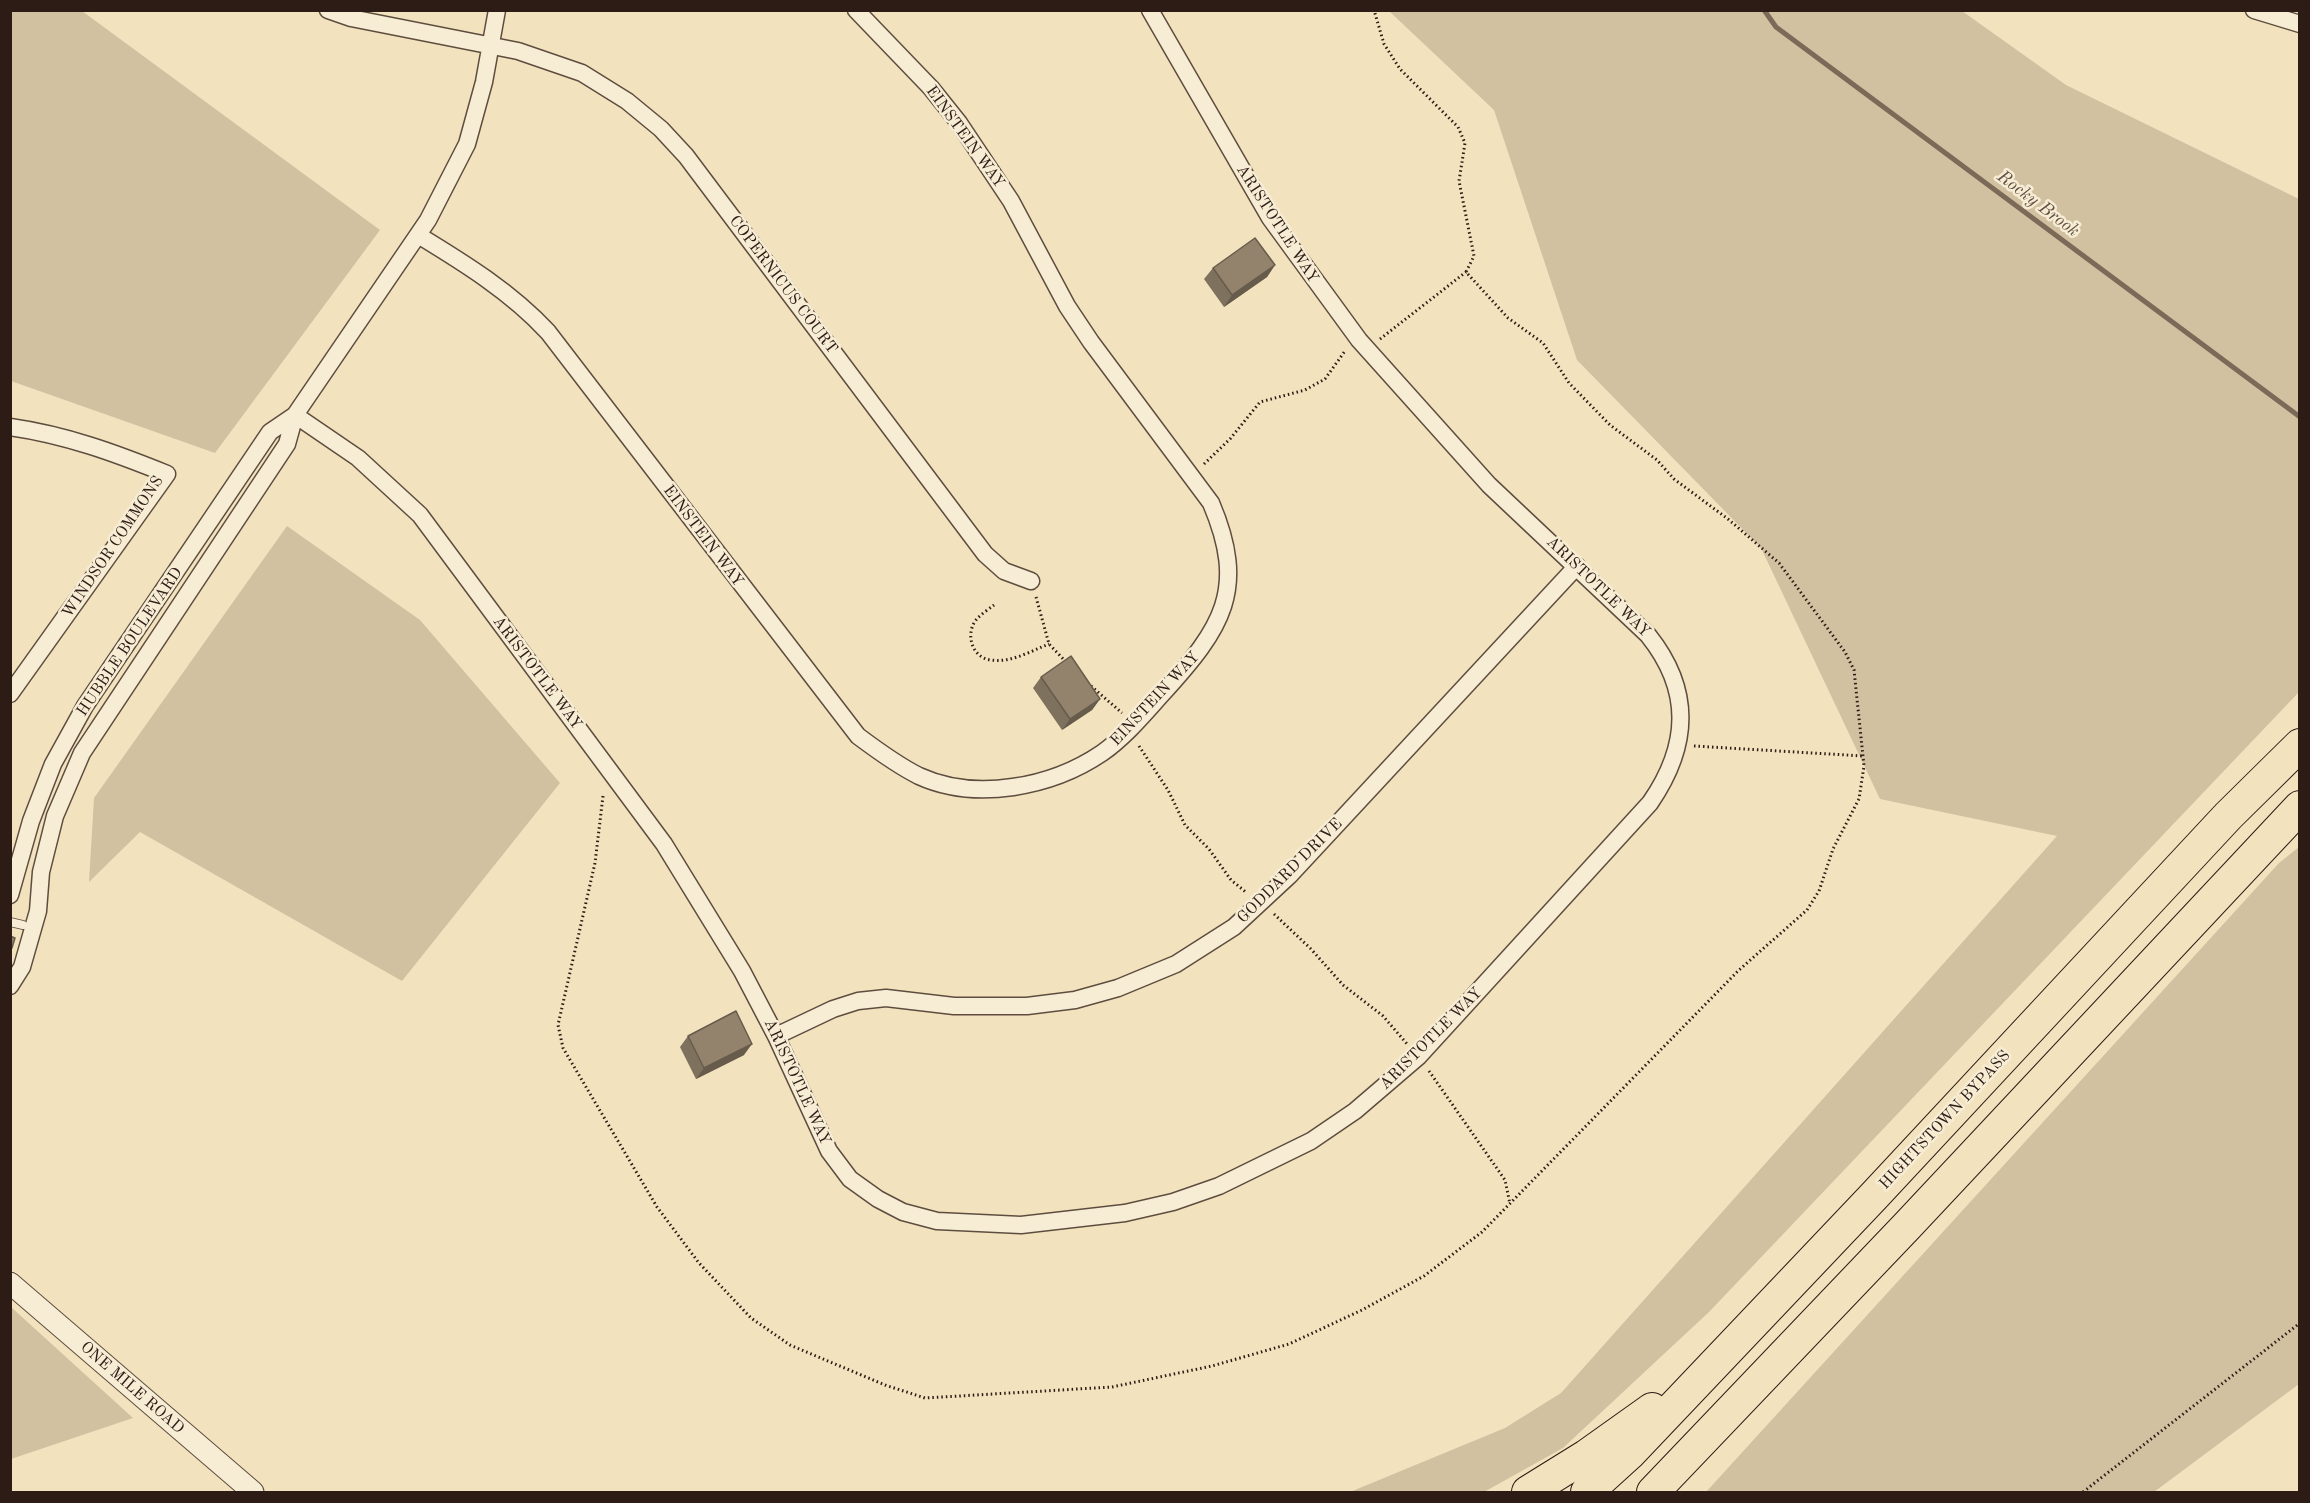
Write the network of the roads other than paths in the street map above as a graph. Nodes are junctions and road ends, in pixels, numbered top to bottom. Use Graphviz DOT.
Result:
graph roads {
  1 [pos="328,10"];
  2 [pos="497,10"];
  3 [pos="856,10"];
  4 [pos="1150,10"];
  5 [pos="2254,10"];
  6 [pos="2300,24"];
  7 [pos="490,47"];
  8 [pos="418,234"];
  9 [pos="295,415"];
  10 [pos="10,428"];
  11 [pos="1577,566"];
  12 [pos="1031,581"];
  13 [pos="10,694"];
  14 [pos="2300,745"];
  15 [pos="2300,807"];
  16 [pos="41,872"];
  17 [pos="10,895"];
  18 [pos="17,924"];
  19 [pos="10,965"];
  20 [pos="10,986"];
  21 [pos="777,1036"];
  22 [pos="1907,1226"];
  23 [pos="10,1283"];
  24 [pos="1766,1310"];
  25 [pos="253,1492"];
  26 [pos="1528,1492"];
  27 [pos="1587,1492"];
  28 [pos="1653,1492"];
  29 [pos="1683,1492"];
  1 -- 7 [label="street, COPERNICUS COURT"];
  2 -- 7 [label="street, HUBBLE BOULEVARD"];
  3 -- 8 [label="street, EINSTEIN WAY"];
  4 -- 11 [label="street, ARISTOTLE WAY"];
  5 -- 6 [label="street"];
  7 -- 8 [label="street, HUBBLE BOULEVARD"];
  7 -- 12 [label="street, COPERNICUS COURT"];
  8 -- 9 [label="street, HUBBLE BOULEVARD"];
  9 -- 16 [label="street, HUBBLE BOULEVARD"];
  9 -- 17 [label="street, HUBBLE BOULEVARD"];
  9 -- 21 [label="street, ARISTOTLE WAY"];
  10 -- 13 [label="street, WINDSOR COMMONS"];
  11 -- 21 [label="street, GODDARD DRIVE"];
  11 -- 21 [label="street, ARISTOTLE WAY"];
  14 -- 24 [label="highway, HIGHTSTOWN BYPASS"];
  15 -- 22 [label="highway"];
  16 -- 18 [label="street, HUBBLE BOULEVARD"];
  16 -- 20 [label="street, HUBBLE BOULEVARD"];
  18 -- 19 [label="street, HUBBLE BOULEVARD"];
  22 -- 28 [label="highway"];
  22 -- 29 [label="highway"];
  23 -- 25 [label="street, ONE MILE ROAD"];
  24 -- 26 [label="highway"];
  24 -- 27 [label="highway, HIGHTSTOWN BYPASS"];
}
